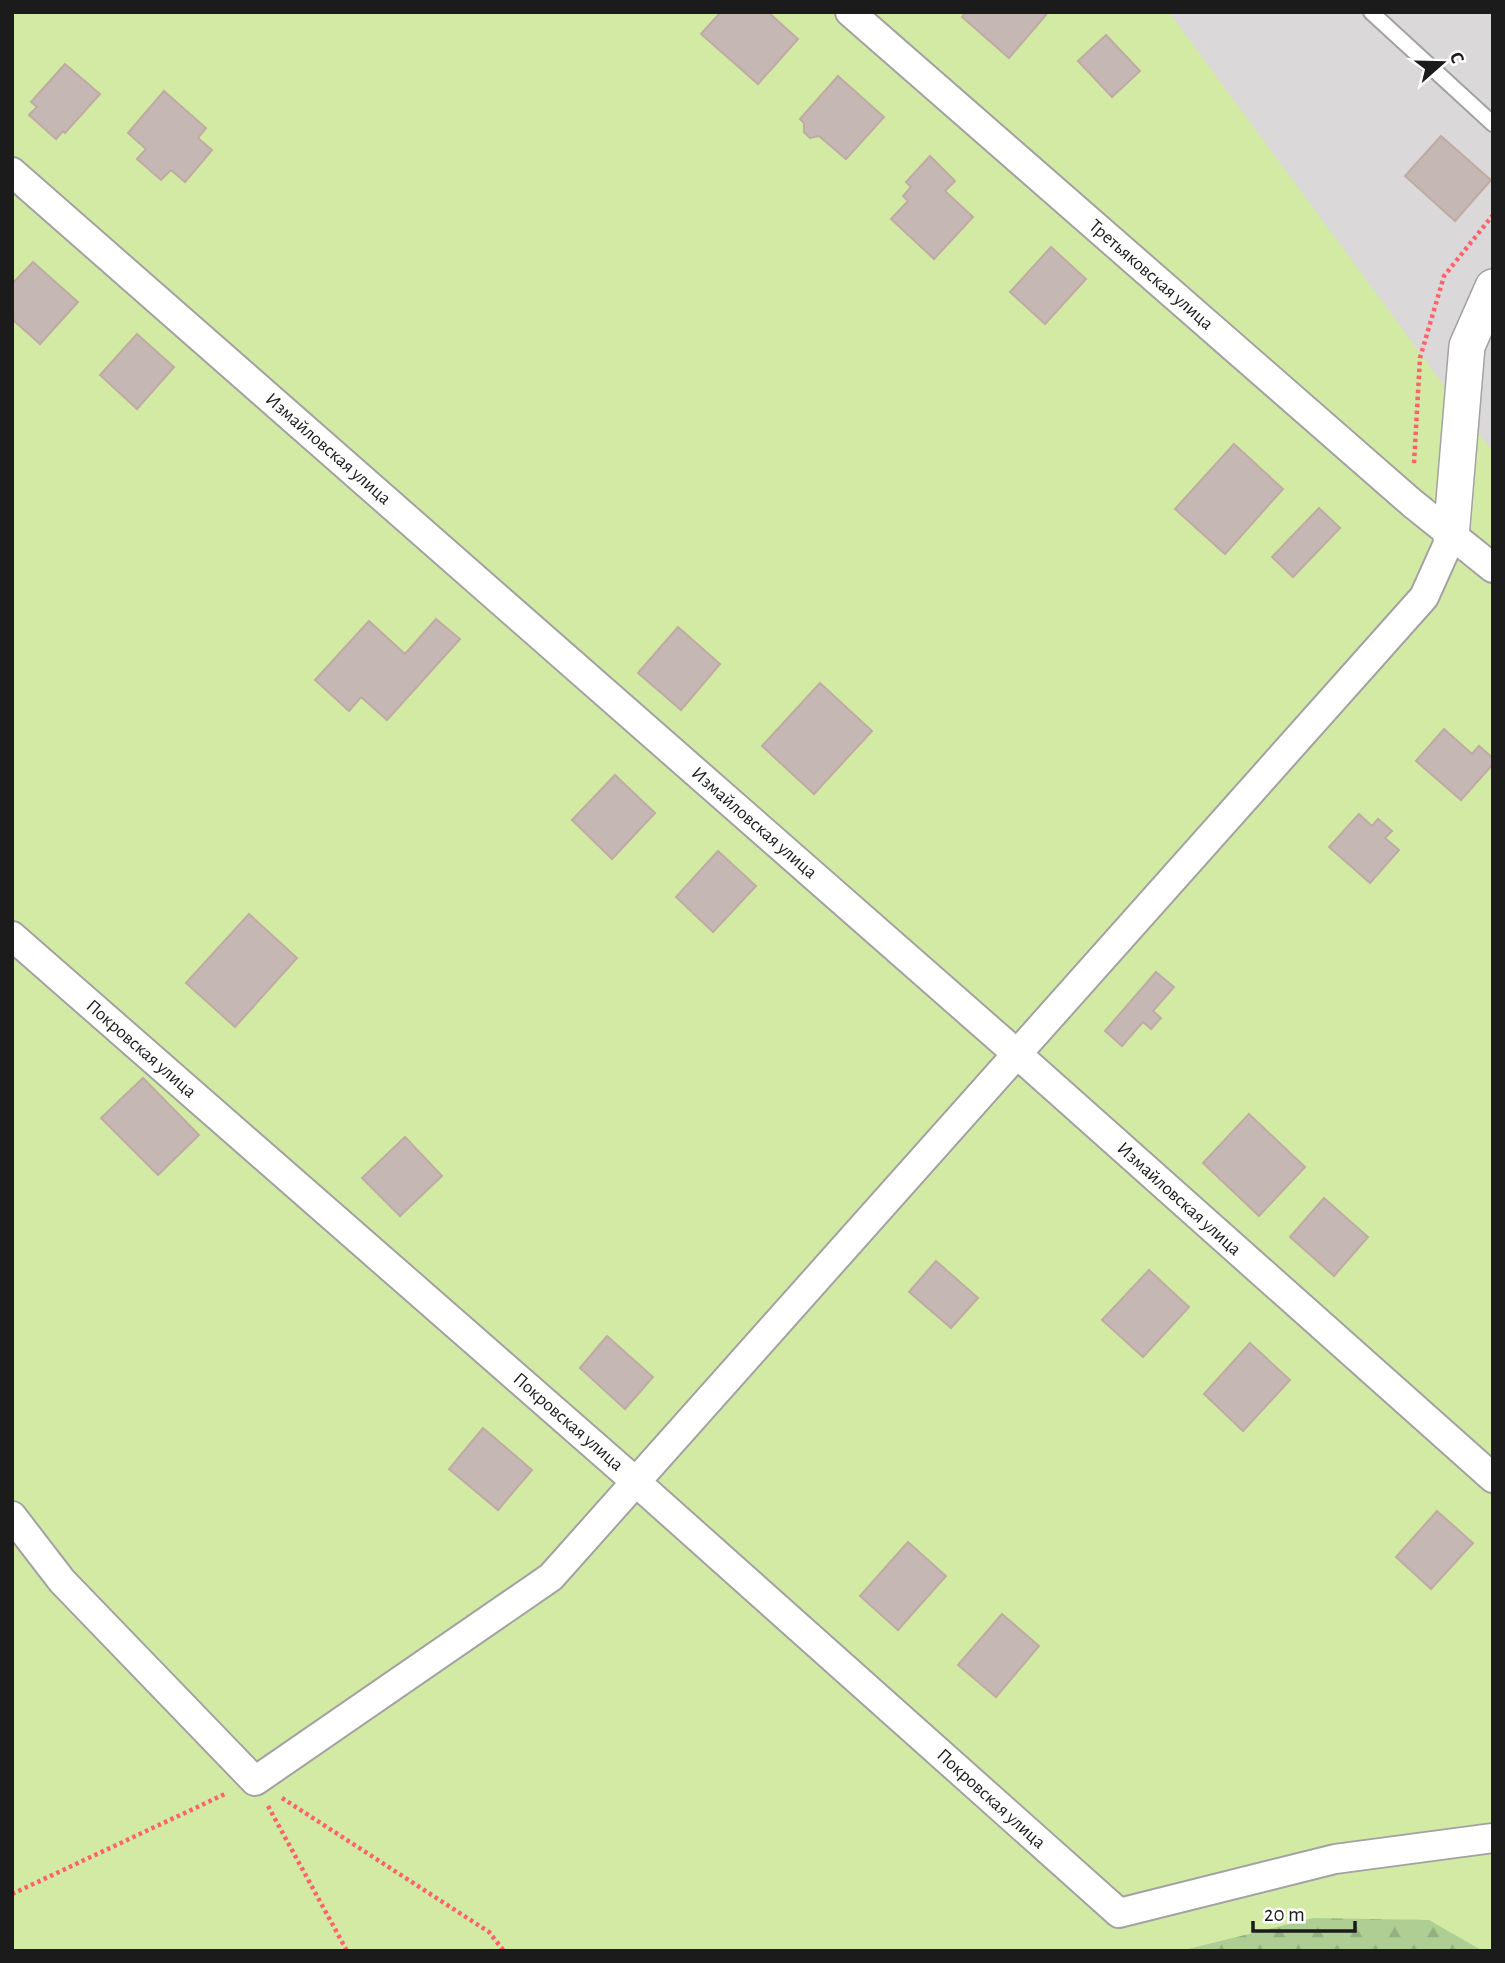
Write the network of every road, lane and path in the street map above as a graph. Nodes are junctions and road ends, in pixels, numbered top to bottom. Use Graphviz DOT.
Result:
graph roads {
  1 [pos="850,12"];
  2 [pos="1371,12"];
  3 [pos="1493,124"];
  4 [pos="12,172"];
  5 [pos="1493,287"];
  6 [pos="1451,537"];
  7 [pos="1493,569"];
  8 [pos="12,936"];
  9 [pos="1017,1054"];
  10 [pos="1493,1478"];
  11 [pos="636,1482"];
  12 [pos="12,1516"];
  13 [pos="255,1781"];
  14 [pos="1493,1838"];
  15 [pos="12,1894"];
  16 [pos="347,1951"];
  17 [pos="504,1951"];
  1 -- 6 [label="street, Третьяковская улица"];
  2 -- 3 [label="lane"];
  4 -- 9 [label="street, Измайловская улица"];
  5 -- 6 [label="street"];
  6 -- 7 [label="street, Третьяковская улица"];
  6 -- 9 [label="street"];
  8 -- 11 [label="street, Покровская улица"];
  9 -- 10 [label="street, Измайловская улица"];
  9 -- 11 [label="street"];
  11 -- 13 [label="street"];
  11 -- 14 [label="street, Покровская улица"];
  12 -- 13 [label="street"];
  13 -- 15 [label="path"];
  13 -- 16 [label="path"];
  13 -- 17 [label="path"];
}
